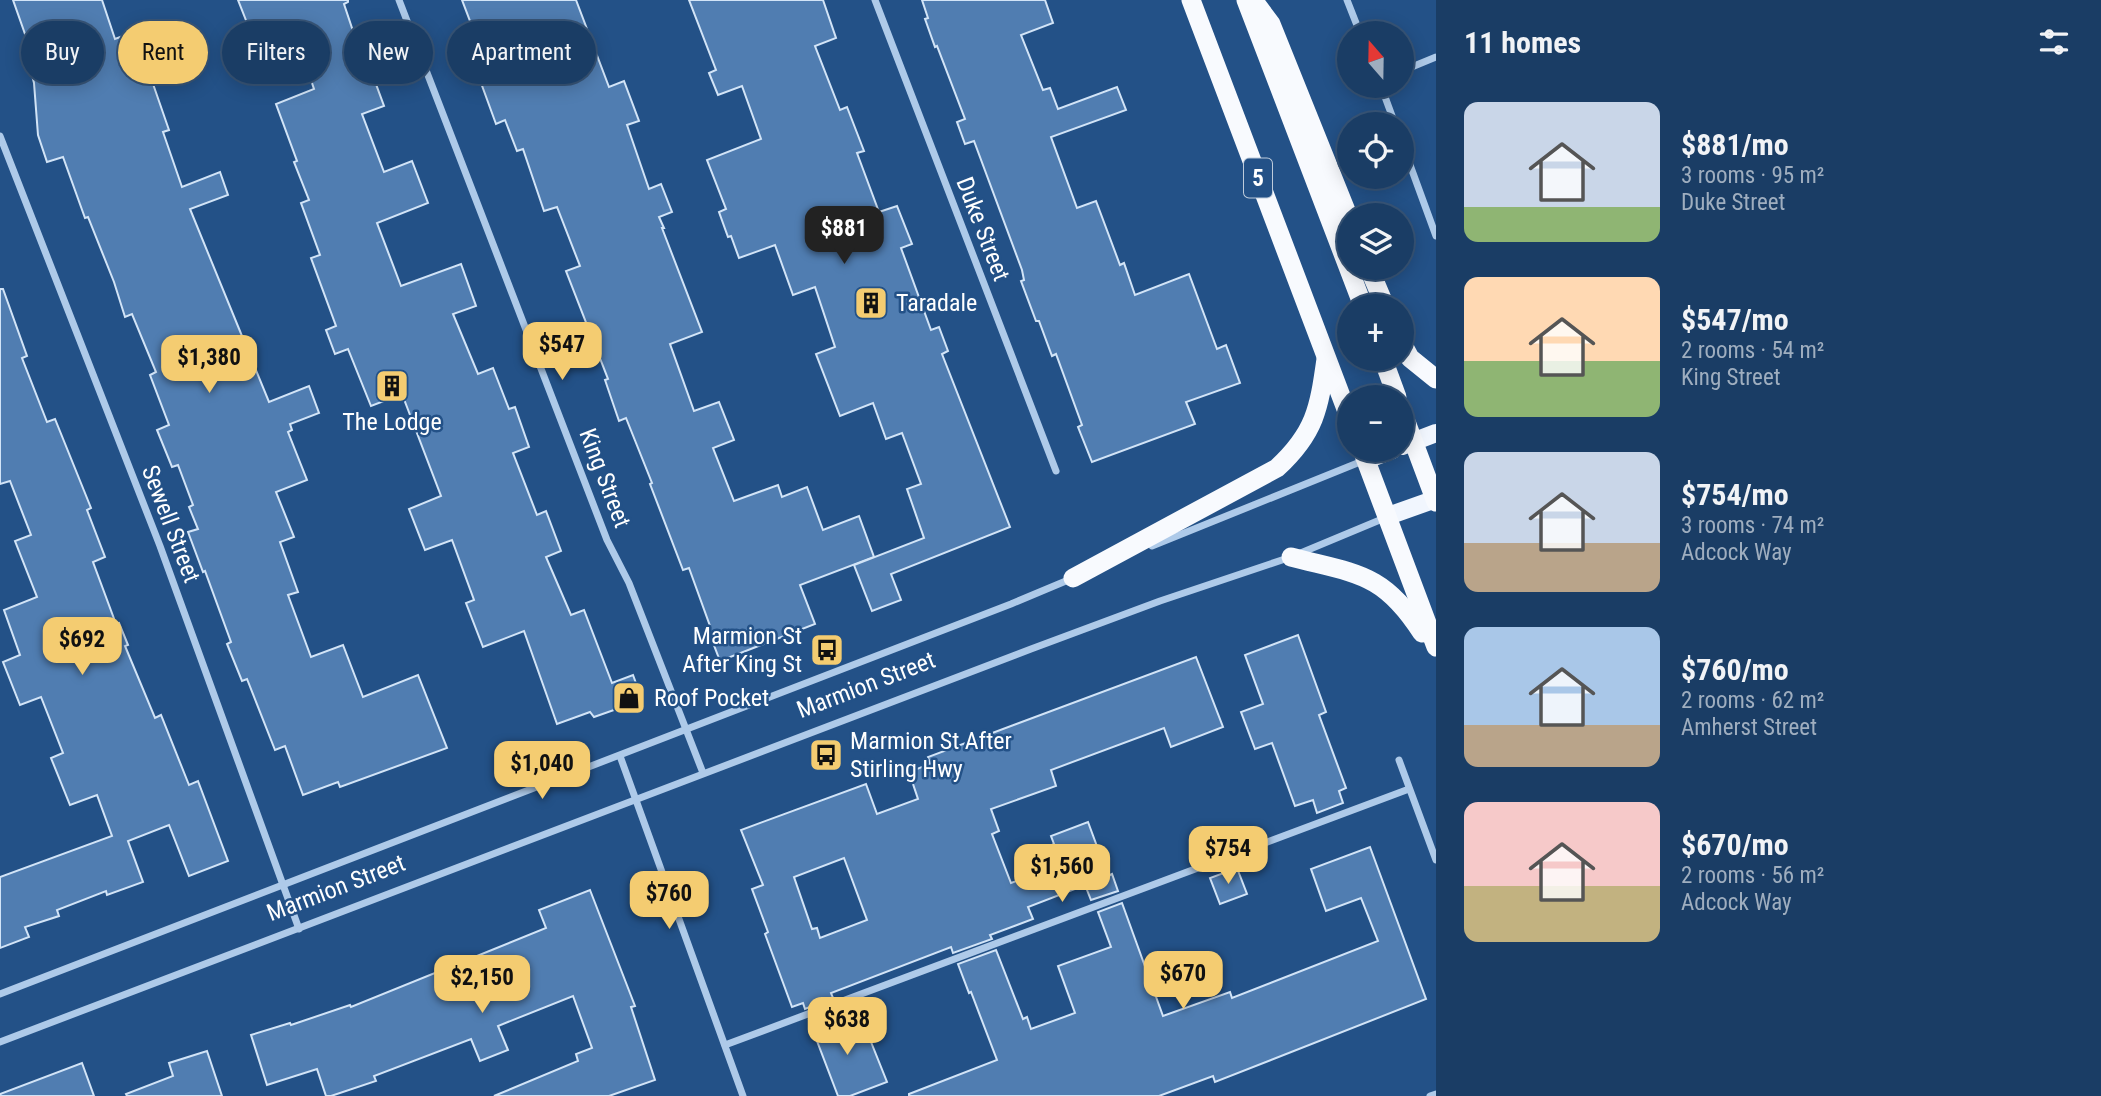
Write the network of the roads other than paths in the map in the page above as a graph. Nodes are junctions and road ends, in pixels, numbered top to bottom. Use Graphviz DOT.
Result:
graph roads {
  1 [pos="399,0"];
  2 [pos="875,0"];
  3 [pos="1191,0"];
  4 [pos="1246,0"];
  5 [pos="1254,0"];
  6 [pos="1347,0"];
  7 [pos="1355,21"];
  8 [pos="1436,57"];
  9 [pos="1414,66"];
  10 [pos="0,136"];
  11 [pos="1414,176"];
  12 [pos="1343,203"];
  13 [pos="1436,236"];
  14 [pos="1358,294"];
  15 [pos="1326,356"];
  16 [pos="1414,361"];
  17 [pos="1436,379"];
  18 [pos="1337,385"];
  19 [pos="1436,433"];
  20 [pos="1414,441"];
  21 [pos="1414,458"];
  22 [pos="1347,462"];
  23 [pos="1367,462"];
  24 [pos="1056,471"];
  25 [pos="1436,500"];
  26 [pos="1388,516"];
  27 [pos="1291,556"];
  28 [pos="1073,578"];
  29 [pos="1436,647"];
  30 [pos="1436,654"];
  31 [pos="686,730"];
  32 [pos="620,756"];
  33 [pos="1399,760"];
  34 [pos="703,773"];
  35 [pos="1409,789"];
  36 [pos="637,799"];
  37 [pos="1436,860"];
  38 [pos="282,886"];
  39 [pos="299,929"];
  40 [pos="0,994"];
  41 [pos="0,1042"];
  42 [pos="724,1045"];
  43 [pos="1436,1094"];
  44 [pos="743,1096"];
  45 [pos="1430,1096"];
  1 -- 31 [label="street, King Street"];
  2 -- 24 [label="street, Duke Street"];
  3 -- 15 [label="highway, 5"];
  4 -- 14 [label="highway, 5"];
  5 -- 12 [label="highway"];
  6 -- 7 [label="street"];
  8 -- 9 [label="street"];
  10 -- 38 [label="street, Sewell Street"];
  11 -- 13 [label="street"];
  15 -- 18 [label="highway, 5"];
  15 -- 28 [label="highway"];
  16 -- 17 [label="highway"];
  19 -- 20 [label="main road"];
  21 -- 25 [label="highway"];
  22 -- 28 [label="street, Marmion Street"];
  23 -- 26 [label="highway"];
  25 -- 26 [label="main road, Marmion Street"];
  26 -- 27 [label="street, Marmion Street"];
  26 -- 29 [label="highway"];
  27 -- 30 [label="highway"];
  27 -- 34 [label="street, Marmion Street"];
  28 -- 31 [label="street, Marmion Street"];
  31 -- 32 [label="street, Marmion Street"];
  31 -- 34 [label="street, King Street"];
  32 -- 36 [label="street"];
  32 -- 38 [label="street, Marmion Street"];
  33 -- 35 [label="street"];
  34 -- 36 [label="street, Marmion Street"];
  35 -- 37 [label="street"];
  35 -- 42 [label="street"];
  36 -- 39 [label="street, Marmion Street"];
  36 -- 42 [label="street"];
  38 -- 39 [label="street, Sewell Street"];
  38 -- 40 [label="street, Marmion Street"];
  39 -- 41 [label="street, Marmion Street"];
  42 -- 44 [label="street"];
  43 -- 45 [label="street"];
}
